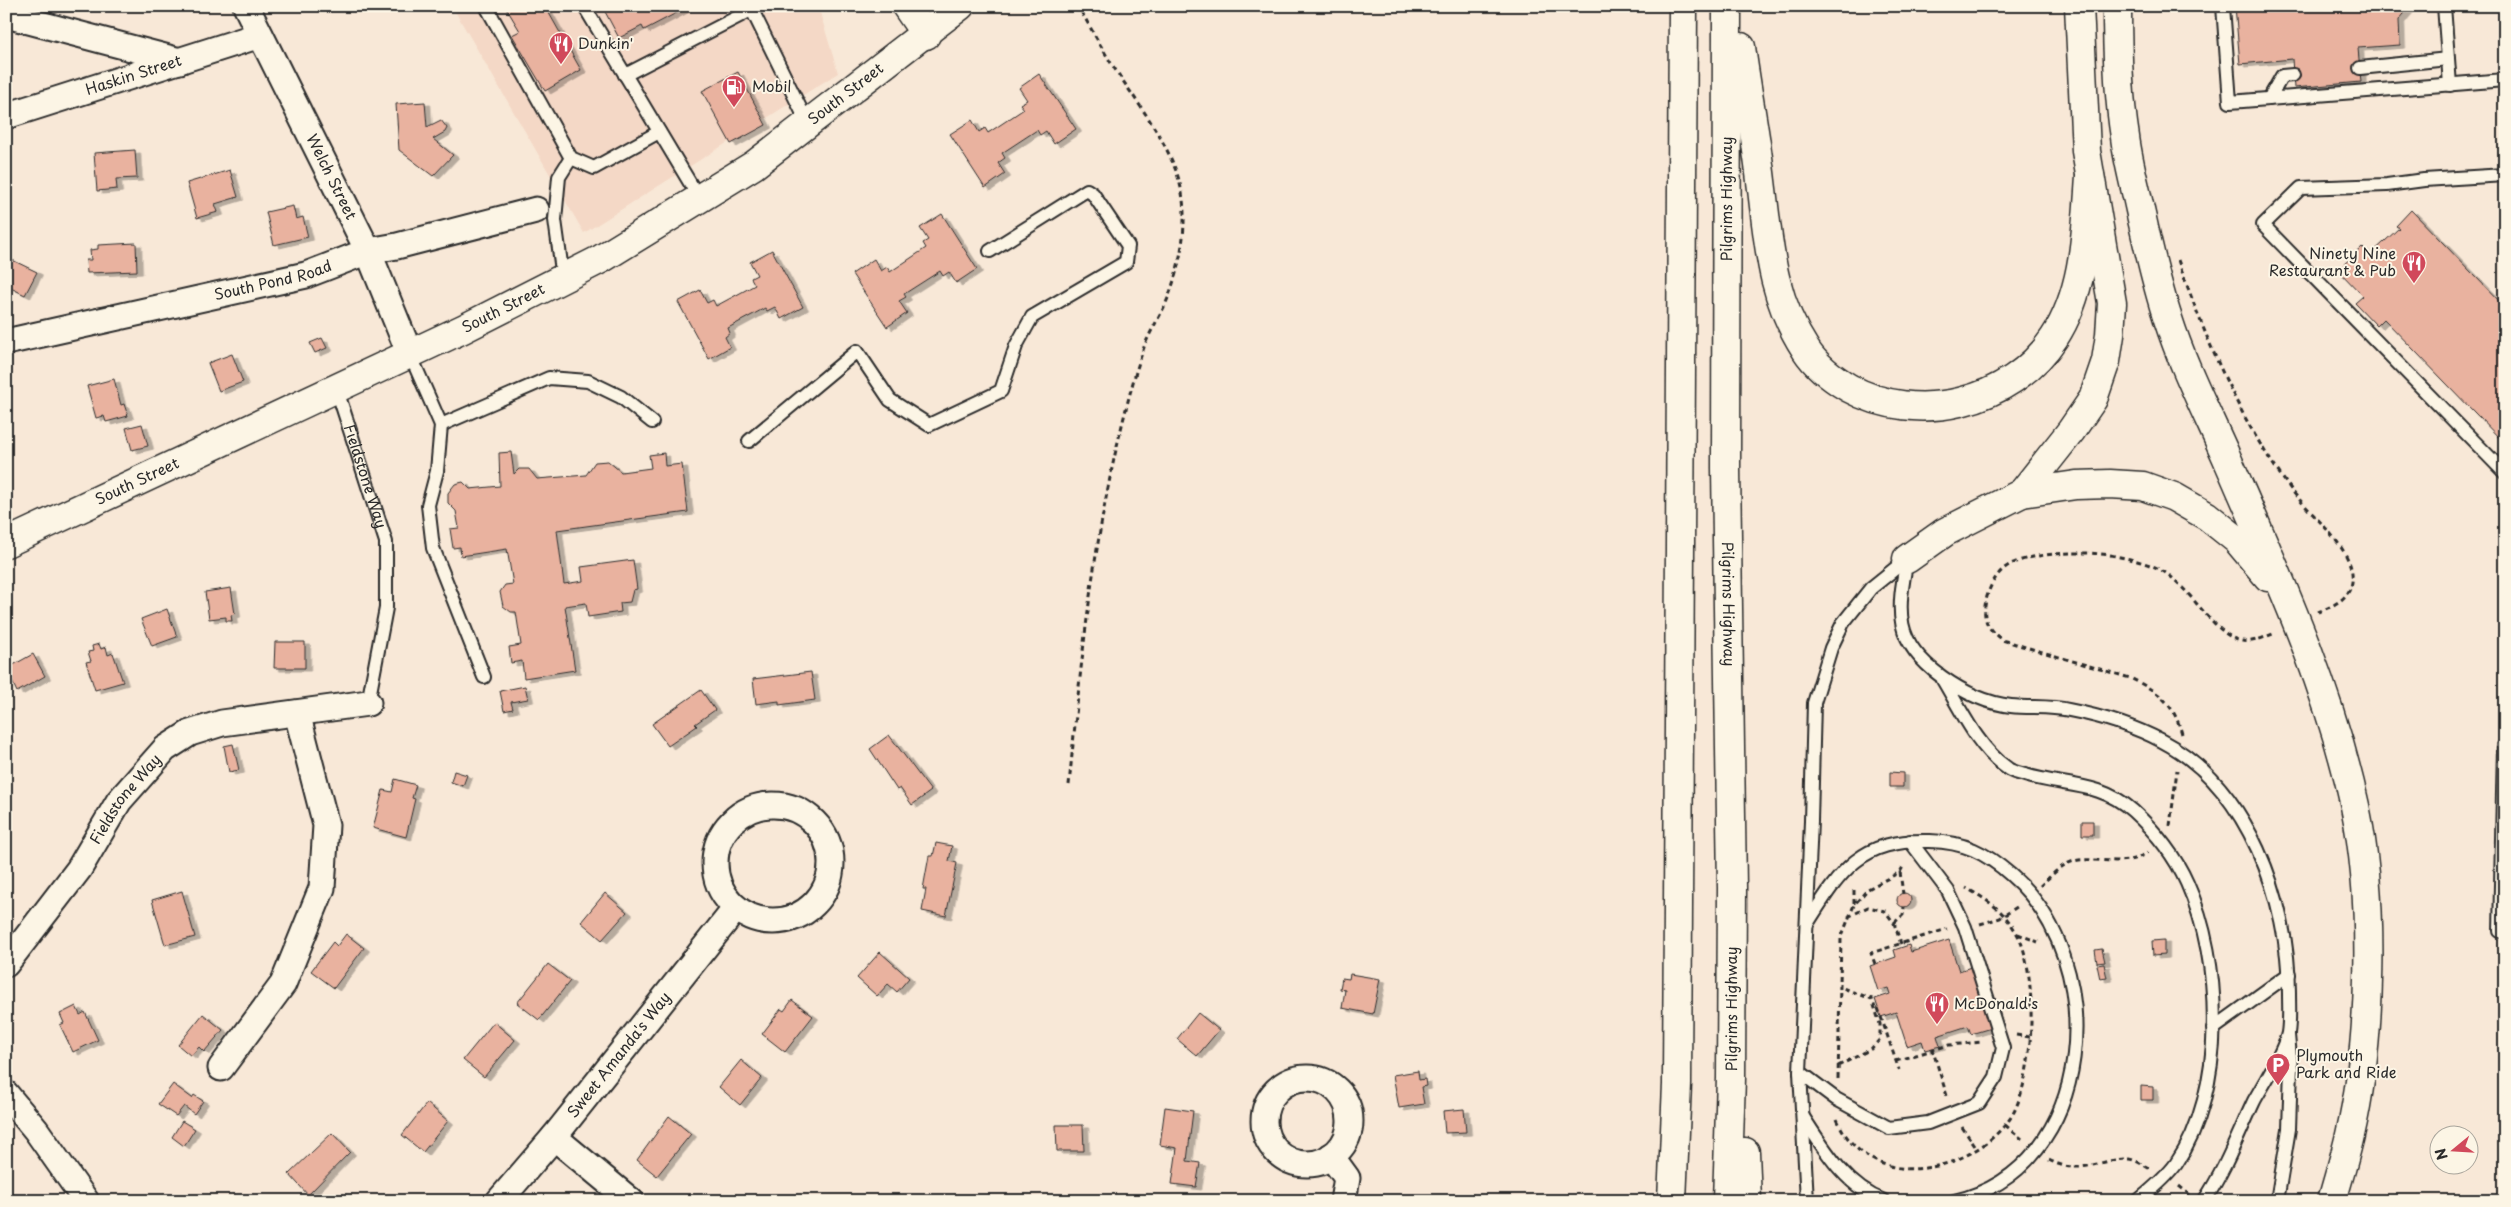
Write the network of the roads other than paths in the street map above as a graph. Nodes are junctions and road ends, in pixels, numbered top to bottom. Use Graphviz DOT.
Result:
graph roads {
  1 [pos="246,6"];
  2 [pos="486,6"];
  3 [pos="584,6"];
  4 [pos="906,6"];
  5 [pos="960,6"];
  6 [pos="1683,6"];
  7 [pos="1727,6"];
  8 [pos="1735,6"];
  9 [pos="2079,6"];
  10 [pos="2117,6"];
  11 [pos="2224,6"];
  12 [pos="2444,6"];
  13 [pos="755,8"];
  14 [pos="6,15"];
  15 [pos="260,35"];
  16 [pos="926,35"];
  17 [pos="2448,59"];
  18 [pos="180,61"];
  19 [pos="2360,68"];
  20 [pos="2293,75"];
  21 [pos="625,76"];
  22 [pos="2505,80"];
  23 [pos="2450,85"];
  24 [pos="2269,99"];
  25 [pos="6,116"];
  26 [pos="807,122"];
  27 [pos="659,132"];
  28 [pos="571,158"];
  29 [pos="2505,176"];
  30 [pos="2090,178"];
  31 [pos="699,198"];
  32 [pos="536,210"];
  33 [pos="368,251"];
  34 [pos="990,251"];
  35 [pos="563,278"];
  36 [pos="6,342"];
  37 [pos="410,352"];
  38 [pos="336,387"];
  39 [pos="652,422"];
  40 [pos="441,425"];
  41 [pos="749,441"];
  42 [pos="2505,473"];
  43 [pos="2022,493"];
  44 [pos="6,543"];
  45 [pos="1907,559"];
  46 [pos="2303,615"];
  47 [pos="1940,676"];
  48 [pos="484,677"];
  49 [pos="368,703"];
  50 [pos="296,713"];
  51 [pos="2505,738"];
  52 [pos="2505,746"];
  53 [pos="1910,841"];
  54 [pos="1732,888"];
  55 [pos="736,908"];
  56 [pos="1806,926"];
  57 [pos="2505,932"];
  58 [pos="6,964"];
  59 [pos="2289,974"];
  60 [pos="2213,1029"];
  61 [pos="2288,1035"];
  62 [pos="221,1068"];
  63 [pos="1800,1072"];
  64 [pos="6,1094"];
  65 [pos="1802,1115"];
  66 [pos="554,1136"];
  67 [pos="1331,1156"];
  68 [pos="86,1201"];
  69 [pos="499,1201"];
  70 [pos="631,1201"];
  71 [pos="1343,1201"];
  72 [pos="1672,1201"];
  73 [pos="1727,1201"];
  74 [pos="1747,1201"];
  75 [pos="1807,1201"];
  76 [pos="1884,1201"];
  77 [pos="1954,1201"];
  78 [pos="2138,1201"];
  79 [pos="2204,1201"];
  80 [pos="2277,1201"];
  81 [pos="2332,1201"];
  1 -- 15 [label="street, Welch Street"];
  2 -- 28 [label="lane"];
  3 -- 21 [label="lane"];
  4 -- 16 [label="main road"];
  5 -- 16 [label="main road, South Street"];
  6 -- 72 [label="main road"];
  7 -- 54 [label="main road, Pilgrims Highway"];
  8 -- 30 [label="main road"];
  9 -- 30 [label="main road"];
  10 -- 46 [label="main road"];
  11 -- 24 [label="lane"];
  12 -- 17 [label="lane"];
  13 -- 21 [label="lane"];
  13 -- 26 [label="lane"];
  14 -- 18 [label="street"];
  15 -- 18 [label="street, Haskin Street"];
  15 -- 33 [label="street, Welch Street"];
  16 -- 26 [label="main road, South Street"];
  17 -- 19 [label="lane"];
  17 -- 23 [label="lane"];
  18 -- 25 [label="street, Haskin Street"];
  20 -- 24 [label="lane"];
  21 -- 27 [label="lane"];
  22 -- 23 [label="lane"];
  23 -- 24 [label="lane"];
  26 -- 31 [label="main road, South Street"];
  27 -- 28 [label="lane"];
  27 -- 31 [label="lane"];
  28 -- 35 [label="lane"];
  29 -- 42 [label="lane"];
  30 -- 43 [label="main road"];
  31 -- 35 [label="main road, South Street"];
  32 -- 33 [label="street, South Pond Road"];
  33 -- 36 [label="street, South Pond Road"];
  33 -- 37 [label="street, Welch Street"];
  34 -- 41 [label="lane"];
  35 -- 37 [label="main road, South Street"];
  37 -- 38 [label="main road, South Street"];
  37 -- 40 [label="lane"];
  38 -- 44 [label="main road, South Street"];
  38 -- 49 [label="lane, Fieldstone Way"];
  39 -- 40 [label="lane"];
  40 -- 48 [label="lane"];
  43 -- 45 [label="main road"];
  43 -- 46 [label="main road"];
  45 -- 47 [label="lane"];
  45 -- 56 [label="lane"];
  46 -- 81 [label="main road"];
  47 -- 59 [label="lane"];
  47 -- 60 [label="lane"];
  49 -- 50 [label="street, Fieldstone Way"];
  50 -- 58 [label="street, Fieldstone Way"];
  50 -- 62 [label="street"];
  51 -- 52 [label="lane"];
  52 -- 57 [label="lane"];
  53 -- 56 [label="lane"];
  53 -- 63 [label="lane"];
  53 -- 77 [label="lane"];
  54 -- 73 [label="main road, Pilgrims Highway"];
  54 -- 74 [label="main road"];
  55 -- 55 [label="street"];
  55 -- 66 [label="street, Sweet Amanda's Way"];
  56 -- 63 [label="lane"];
  59 -- 60 [label="lane"];
  59 -- 61 [label="lane"];
  60 -- 78 [label="lane"];
  61 -- 79 [label="lane"];
  61 -- 80 [label="lane"];
  63 -- 65 [label="lane"];
  64 -- 68 [label="street"];
  65 -- 75 [label="lane"];
  65 -- 76 [label="lane"];
  66 -- 69 [label="street, Sweet Amanda's Way"];
  66 -- 70 [label="street"];
  67 -- 71 [label="street"];
}
